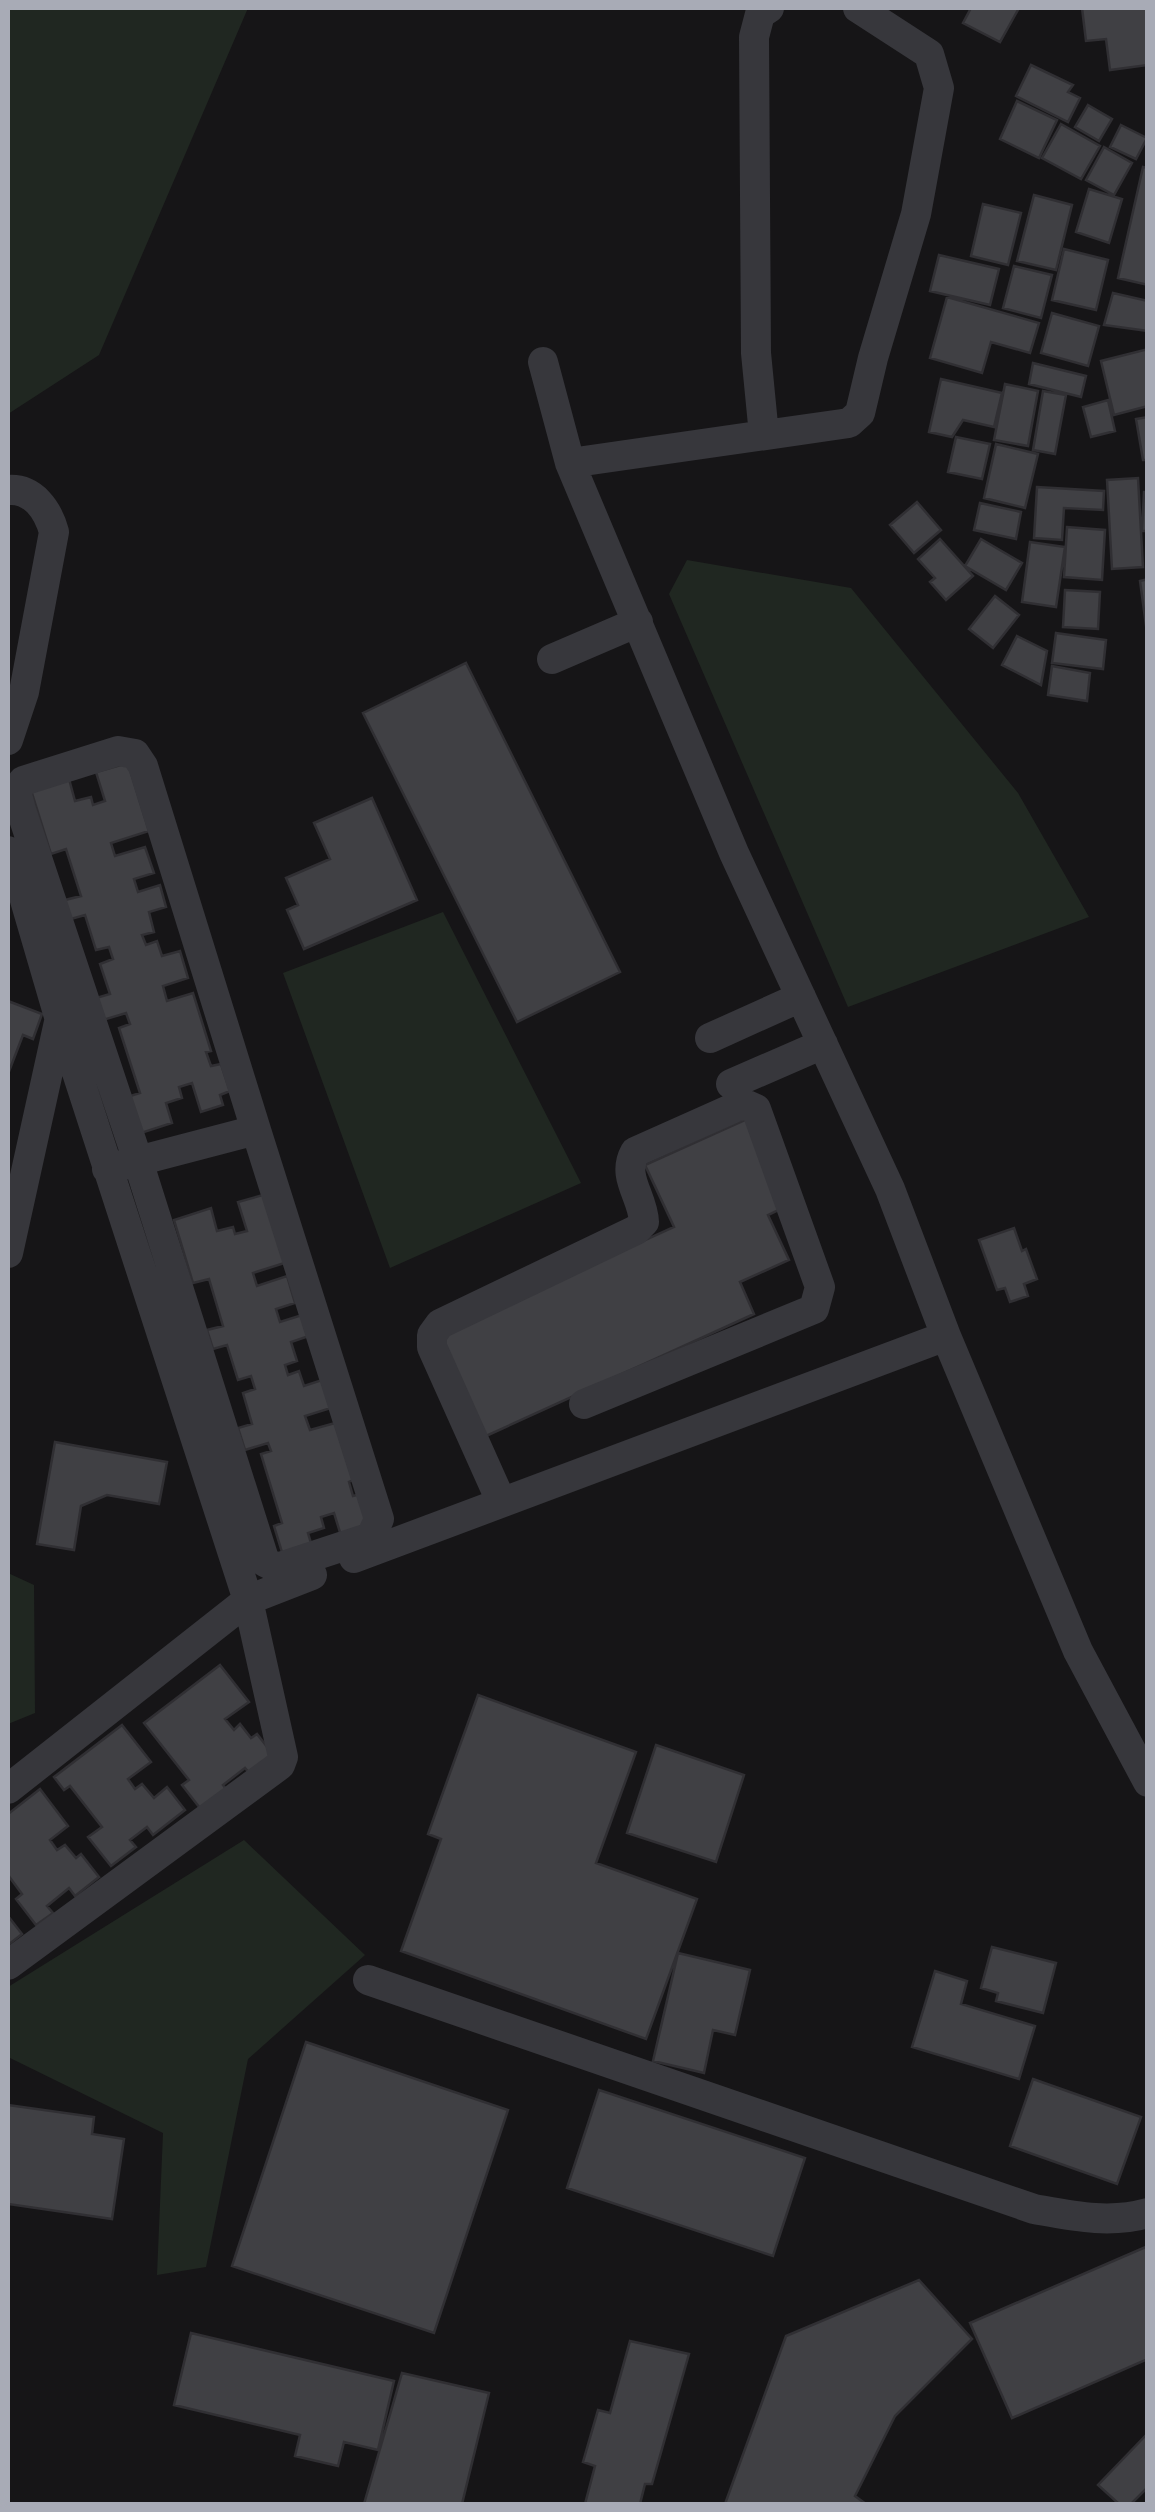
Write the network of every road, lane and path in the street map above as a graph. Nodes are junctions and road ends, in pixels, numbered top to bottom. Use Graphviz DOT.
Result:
graph roads {
  1 [pos="769,8"];
  2 [pos="858,8"];
  3 [pos="543,362"];
  4 [pos="764,435"];
  5 [pos="570,462"];
  6 [pos="8,490"];
  7 [pos="638,622"];
  8 [pos="552,659"];
  9 [pos="8,740"];
  10 [pos="8,851"];
  11 [pos="801,997"];
  12 [pos="60,1020"];
  13 [pos="710,1038"];
  14 [pos="823,1044"];
  15 [pos="732,1084"];
  16 [pos="256,1130"];
  17 [pos="138,1161"];
  18 [pos="107,1168"];
  19 [pos="8,1253"];
  20 [pos="946,1336"];
  21 [pos="584,1404"];
  22 [pos="502,1501"];
  23 [pos="248,1600"];
  24 [pos="1148,1782"];
  25 [pos="8,1789"];
  26 [pos="8,1965"];
  27 [pos="368,1980"];
  28 [pos="1148,2214"];
  1 -- 4 [label="street"];
  2 -- 4 [label="street"];
  3 -- 5 [label="street"];
  4 -- 5 [label="street"];
  5 -- 7 [label="street"];
  6 -- 9 [label="street"];
  7 -- 8 [label="street"];
  7 -- 11 [label="street"];
  10 -- 12 [label="street"];
  11 -- 13 [label="street"];
  11 -- 14 [label="street"];
  12 -- 18 [label="street"];
  12 -- 19 [label="street"];
  14 -- 15 [label="street"];
  14 -- 20 [label="street"];
  16 -- 17 [label="street"];
  16 -- 17 [label="street"];
  16 -- 17 [label="street"];
  17 -- 18 [label="street"];
  18 -- 23 [label="street"];
  20 -- 22 [label="street"];
  20 -- 24 [label="street"];
  21 -- 22 [label="street"];
  22 -- 23 [label="street"];
  23 -- 25 [label="street"];
  23 -- 26 [label="street"];
  27 -- 28 [label="street"];
}
